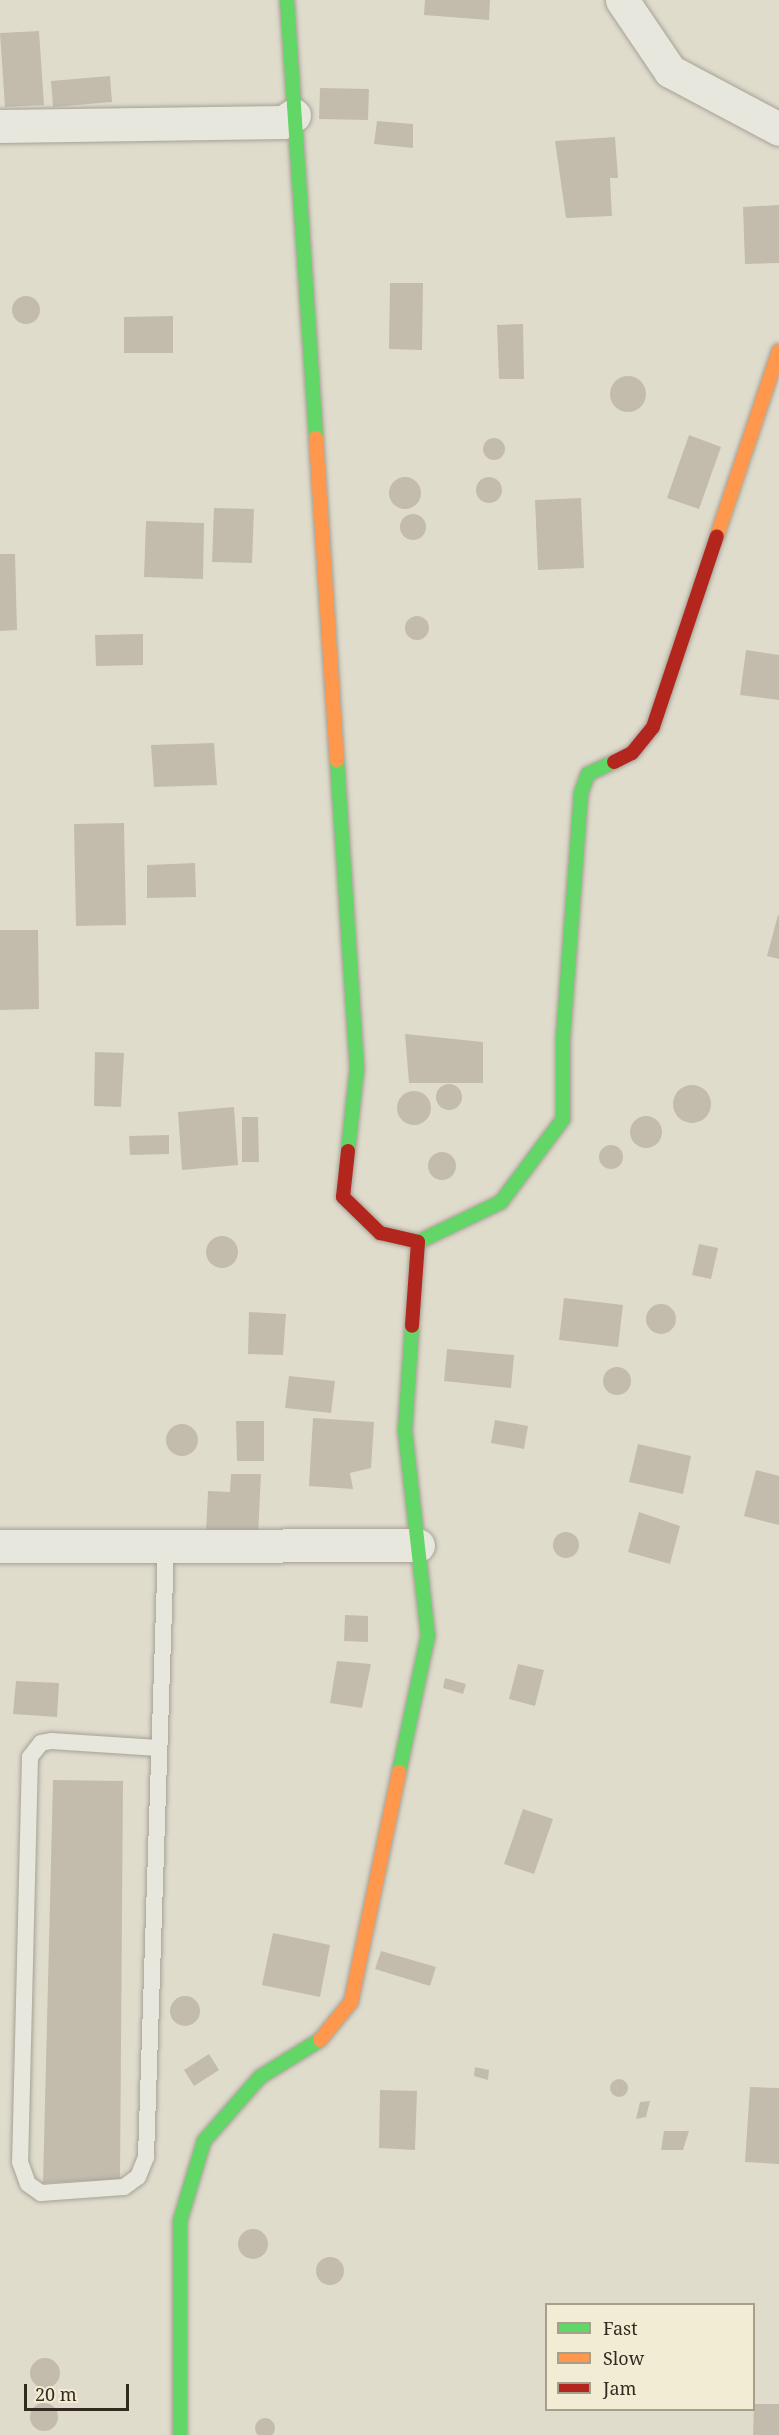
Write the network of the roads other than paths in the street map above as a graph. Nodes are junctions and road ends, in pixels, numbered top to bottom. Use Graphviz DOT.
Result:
graph roads {
  1 [pos="287,0"];
  2 [pos="621,0"];
  3 [pos="294,115"];
  4 [pos="0,126"];
  5 [pos="779,129"];
  6 [pos="779,351"];
  7 [pos="418,1242"];
  8 [pos="418,1545"];
  9 [pos="0,1546"];
  10 [pos="166,1548"];
  11 [pos="158,1748"];
  12 [pos="180,2435"];
  1 -- 3 [label="street"];
  2 -- 5 [label="street"];
  3 -- 4 [label="street"];
  3 -- 7 [label="street"];
  6 -- 7 [label="street"];
  7 -- 8 [label="street"];
  8 -- 10 [label="street"];
  8 -- 12 [label="street"];
  9 -- 10 [label="street"];
  10 -- 11 [label="lane"];
  11 -- 11 [label="lane"];
}
